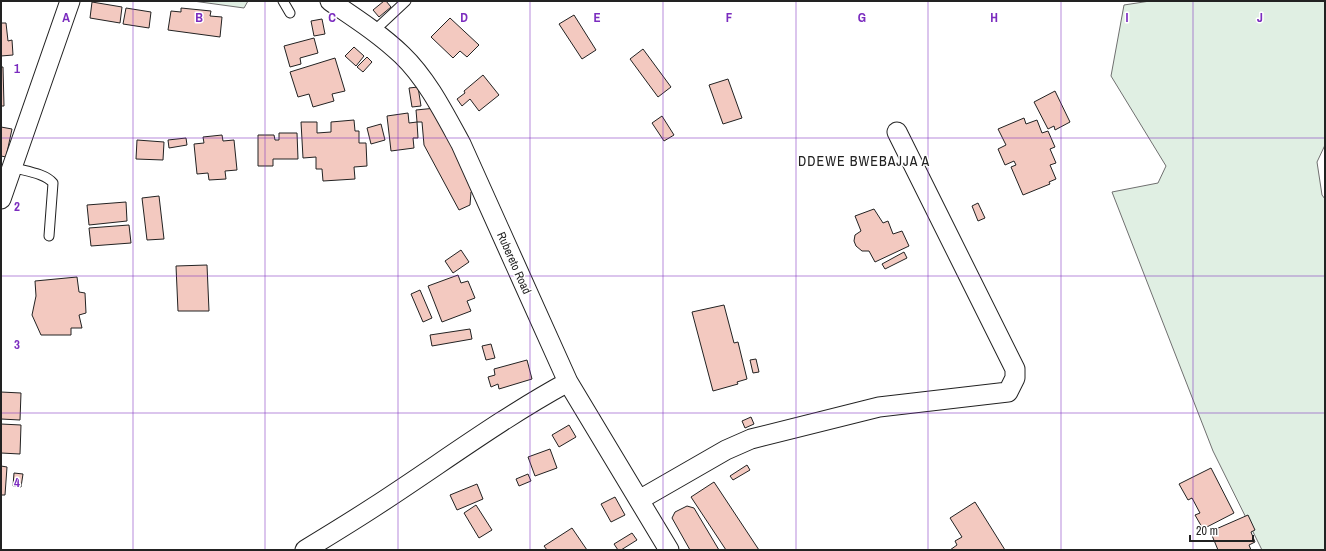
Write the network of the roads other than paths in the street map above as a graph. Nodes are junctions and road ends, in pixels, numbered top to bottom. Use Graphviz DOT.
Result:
graph roads {
  1 [pos="70,1"];
  2 [pos="282,1"];
  3 [pos="330,1"];
  4 [pos="406,1"];
  5 [pos="290,13"];
  6 [pos="374,31"];
  7 [pos="897,132"];
  8 [pos="12,167"];
  9 [pos="1,199"];
  10 [pos="49,236"];
  11 [pos="568,382"];
  12 [pos="639,500"];
  13 [pos="305,550"];
  14 [pos="669,550"];
  1 -- 8 [label="street"];
  2 -- 5 [label="lane"];
  3 -- 6 [label="street, Rubereto Road"];
  4 -- 6 [label="lane"];
  6 -- 11 [label="street, Rubereto Road"];
  7 -- 12 [label="street"];
  8 -- 9 [label="street"];
  8 -- 10 [label="lane"];
  11 -- 12 [label="street, Rubereto Road"];
  11 -- 13 [label="street"];
  12 -- 14 [label="street, Rubereto Road"];
}
